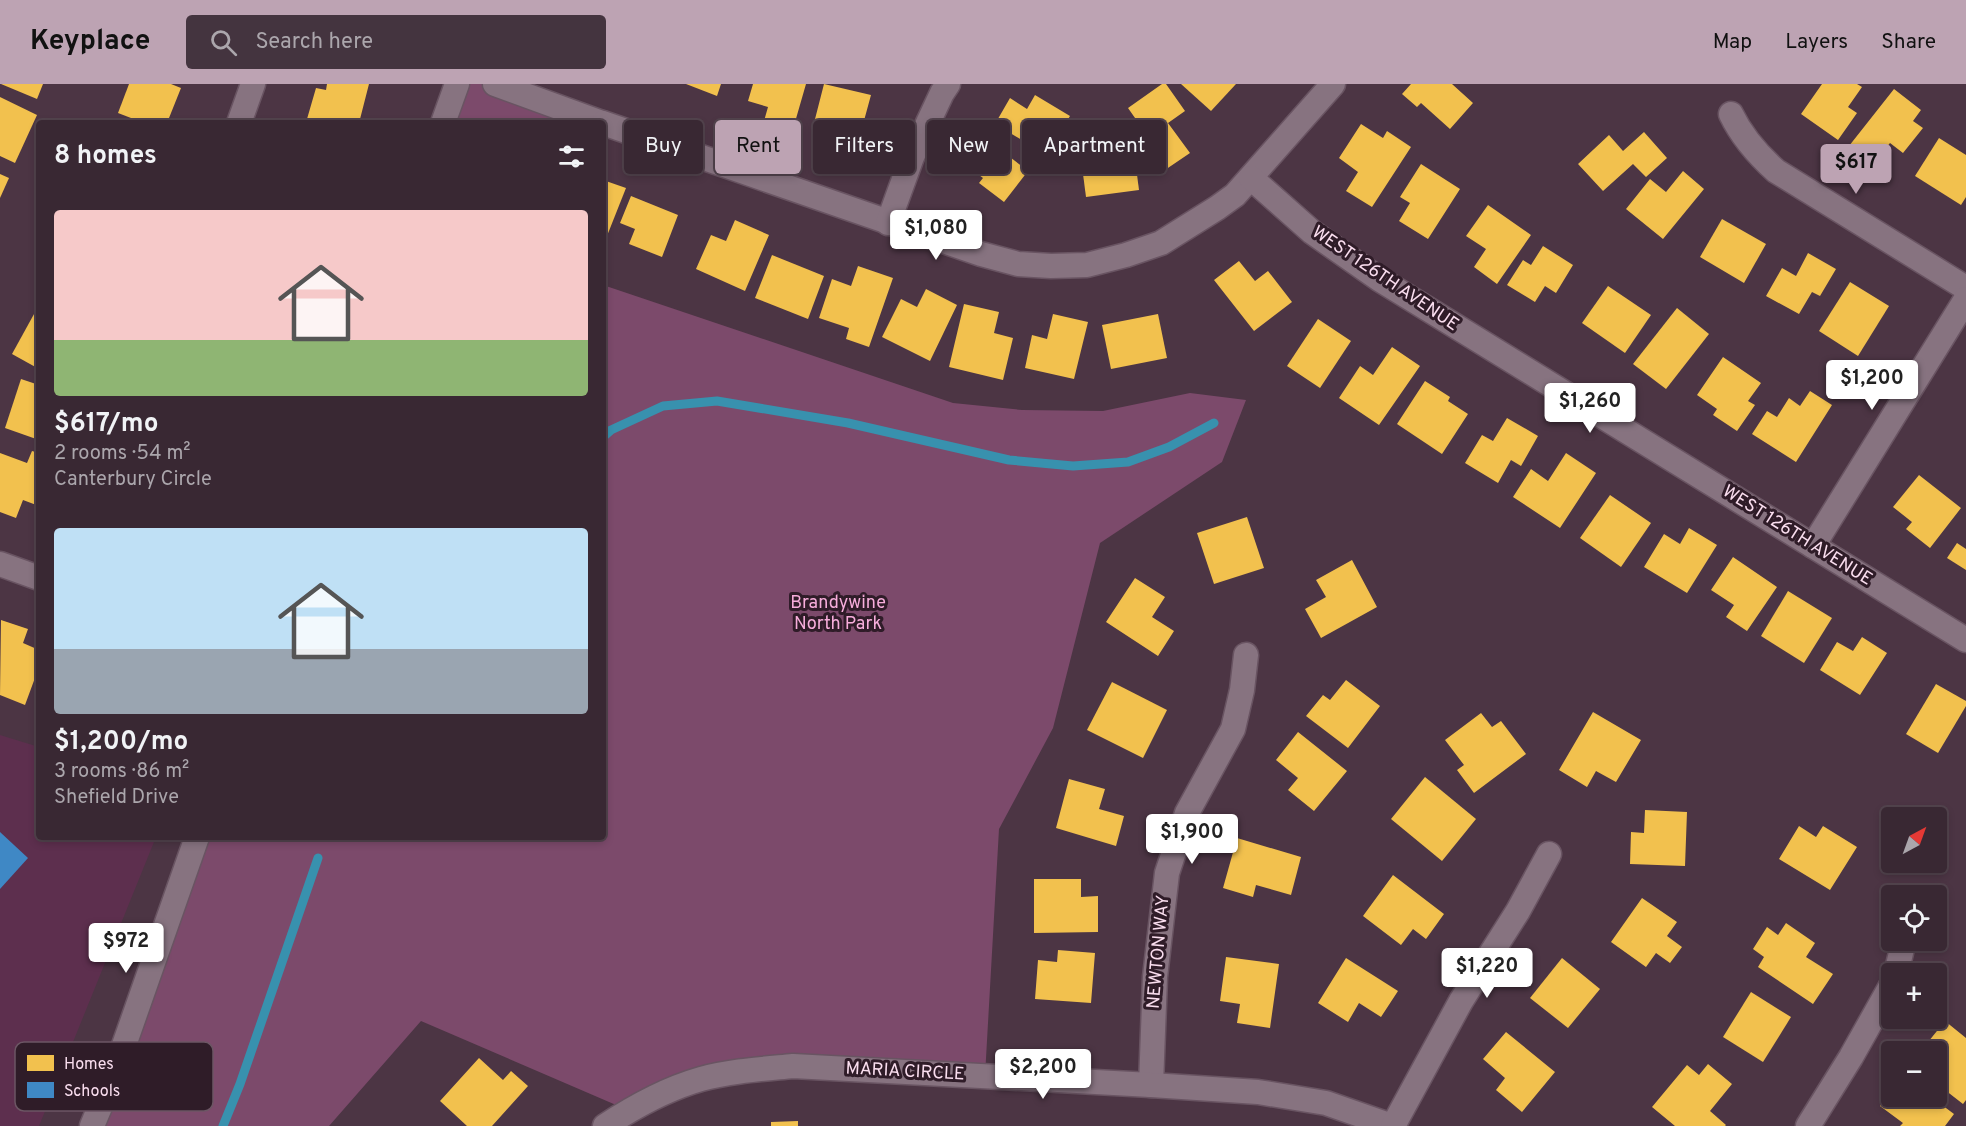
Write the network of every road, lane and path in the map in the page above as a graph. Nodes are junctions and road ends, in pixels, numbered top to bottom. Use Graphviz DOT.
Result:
graph roads {
  1 [pos="253,84"];
  2 [pos="457,84"];
  3 [pos="495,84"];
  4 [pos="948,84"];
  5 [pos="1333,84"];
  6 [pos="1731,114"];
  7 [pos="240,120"];
  8 [pos="444,120"];
  9 [pos="595,120"];
  10 [pos="606,124"];
  11 [pos="1251,178"];
  12 [pos="888,223"];
  13 [pos="1966,288"];
  14 [pos="1966,299"];
  15 [pos="1813,546"];
  16 [pos="0,564"];
  17 [pos="36,577"];
  18 [pos="1966,640"];
  19 [pos="1246,655"];
  20 [pos="196,840"];
  21 [pos="1549,854"];
  22 [pos="1881,1004"];
  23 [pos="125,1042"];
  24 [pos="1151,1085"];
  25 [pos="98,1111"];
  26 [pos="92,1126"];
  27 [pos="605,1126"];
  28 [pos="1393,1126"];
  29 [pos="1808,1126"];
  1 -- 7 [label="street"];
  2 -- 8 [label="street"];
  3 -- 9 [label="street"];
  4 -- 12 [label="street"];
  5 -- 11 [label="street"];
  6 -- 13 [label="street"];
  10 -- 12 [label="street"];
  11 -- 12 [label="street"];
  11 -- 15 [label="street, WEST 126TH AVENUE"];
  14 -- 15 [label="street"];
  15 -- 18 [label="street, WEST 126TH AVENUE"];
  16 -- 17 [label="street"];
  19 -- 24 [label="street, NEWTON WAY"];
  20 -- 23 [label="street"];
  21 -- 28 [label="street"];
  22 -- 29 [label="street"];
  24 -- 27 [label="street, MARIA CIRCLE"];
  24 -- 28 [label="street, MARIA CIRCLE"];
  25 -- 26 [label="street"];
}
